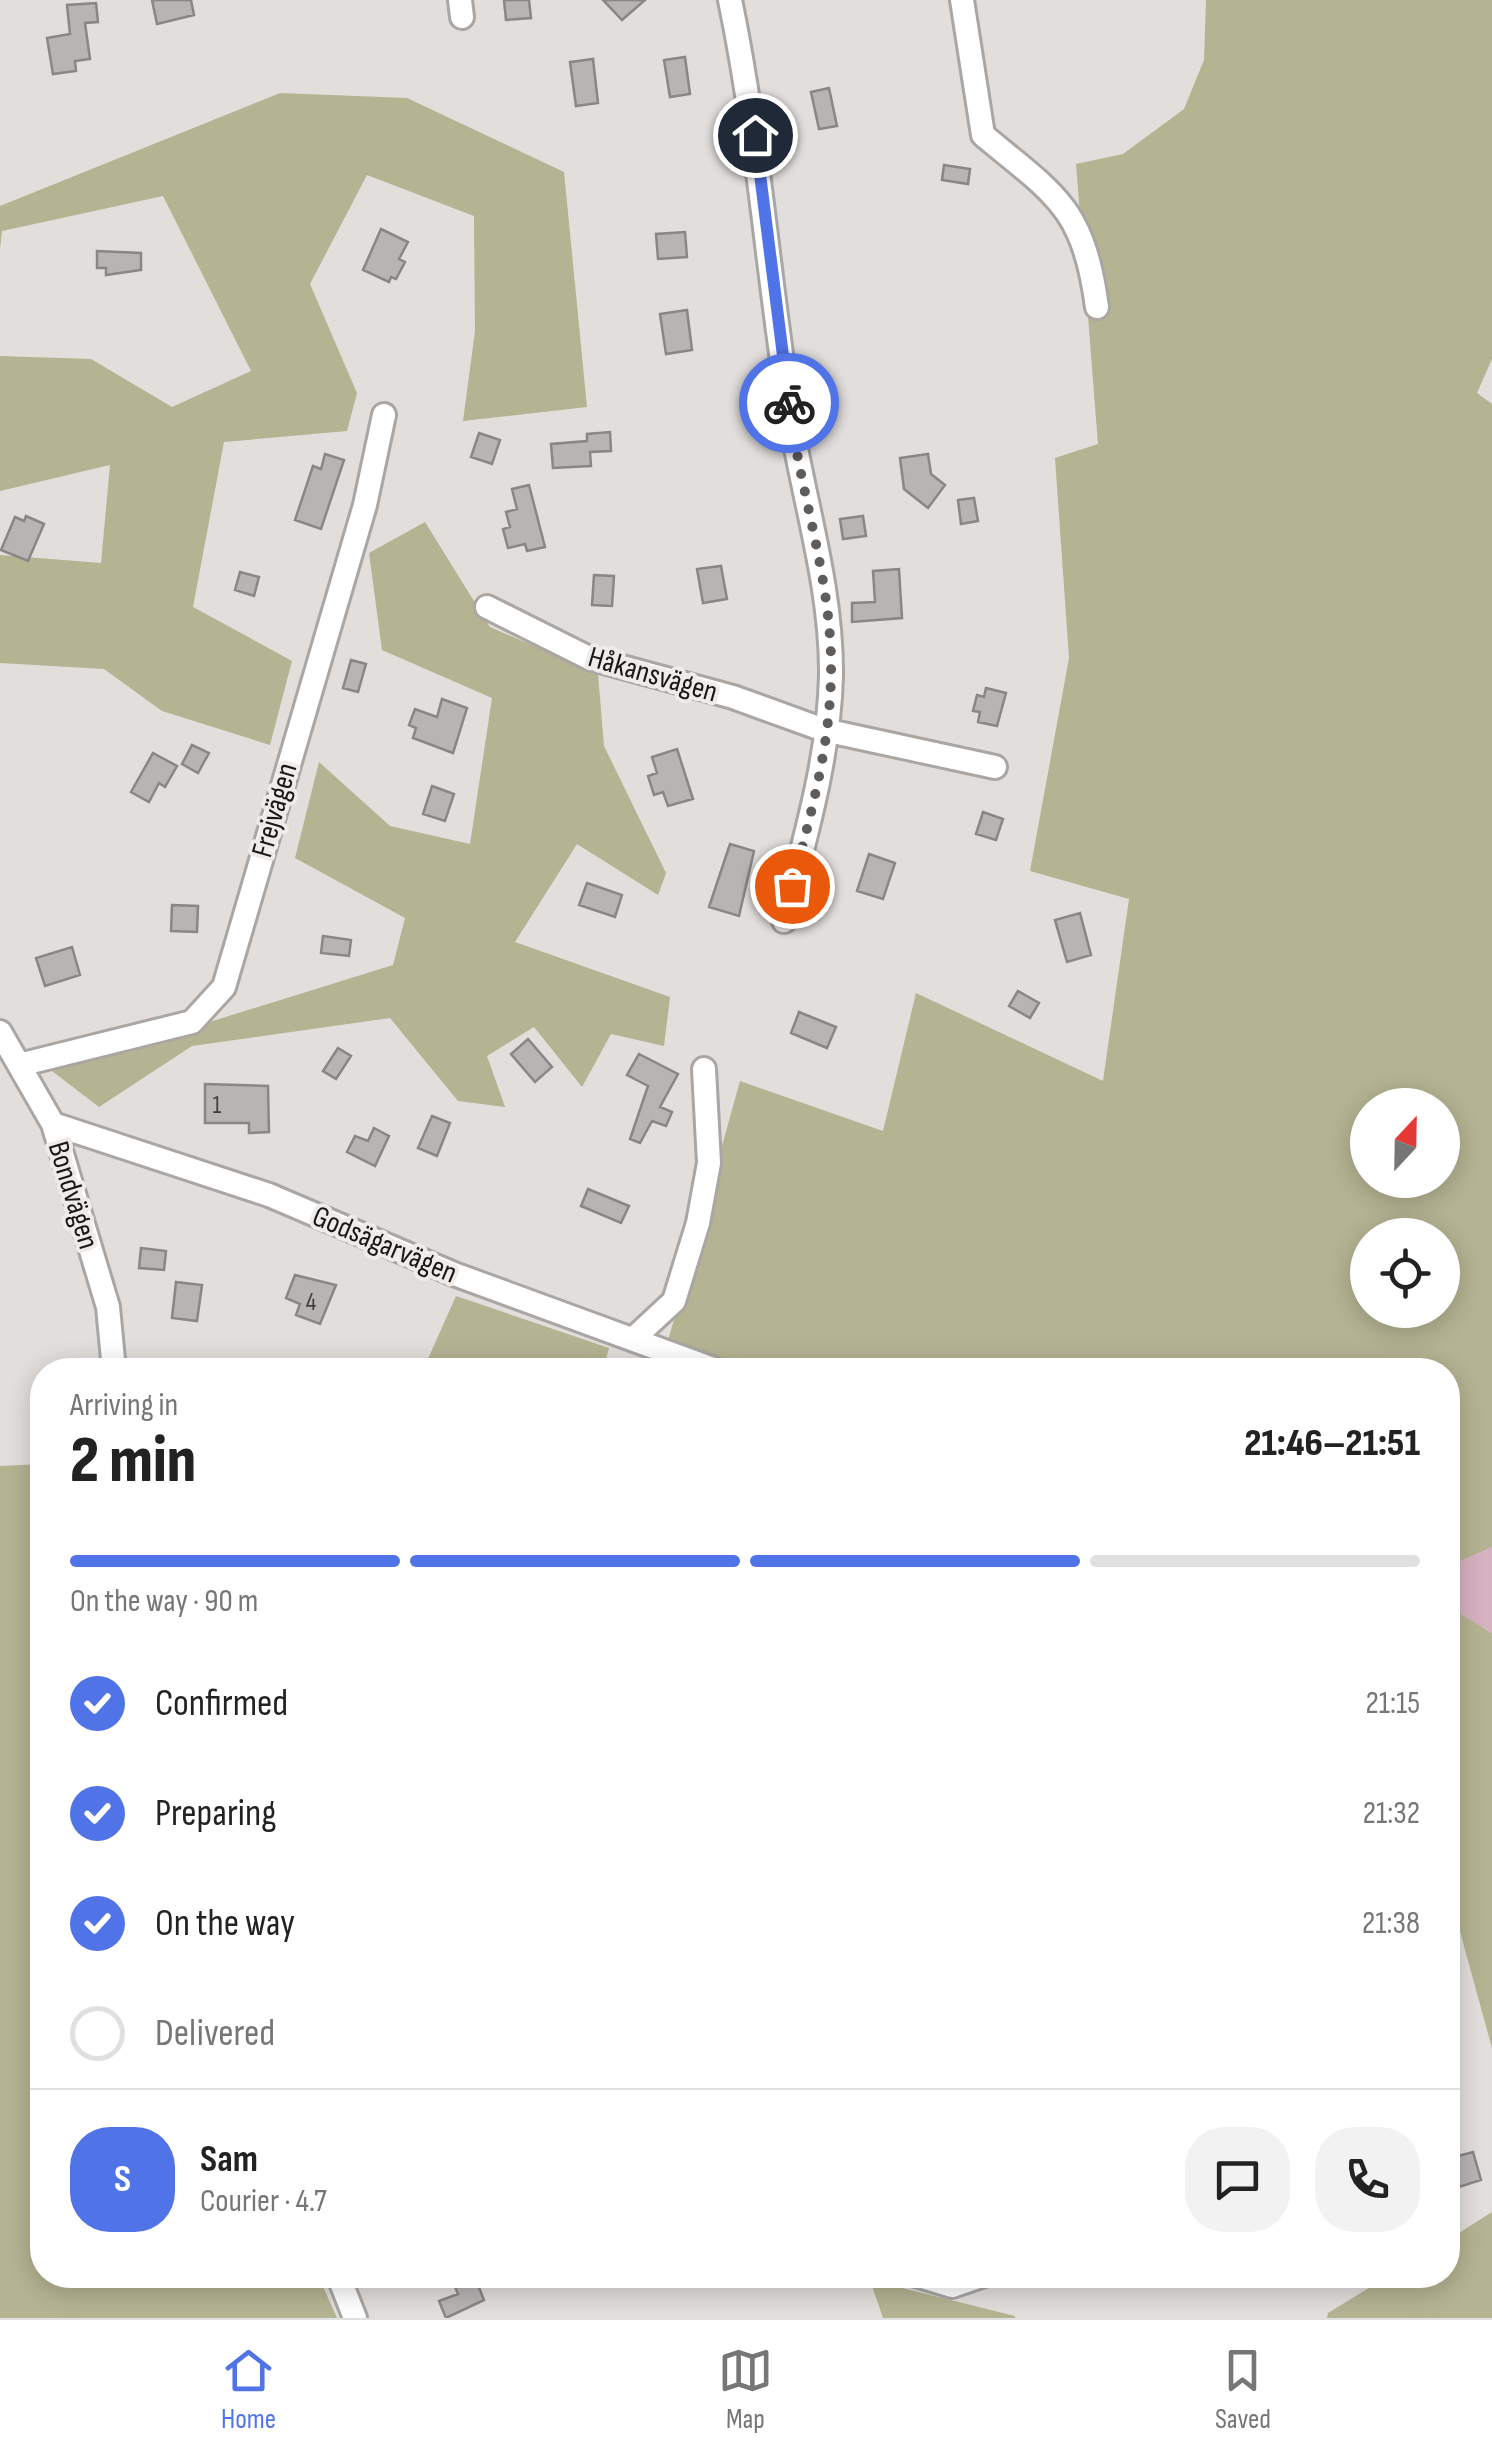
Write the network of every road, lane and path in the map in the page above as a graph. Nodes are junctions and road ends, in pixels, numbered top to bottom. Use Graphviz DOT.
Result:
graph roads {
  1 [pos="730,0"];
  2 [pos="962,0"];
  3 [pos="1097,306"];
  4 [pos="384,416"];
  5 [pos="486,607"];
  6 [pos="824,730"];
  7 [pos="994,767"];
  8 [pos="784,922"];
  9 [pos="0,1032"];
  10 [pos="19,1066"];
  11 [pos="704,1069"];
  12 [pos="53,1124"];
  13 [pos="633,1339"];
  14 [pos="113,1358"];
  15 [pos="684,1358"];
  16 [pos="343,2288"];
  17 [pos="355,2318"];
  1 -- 6 [label="street"];
  2 -- 3 [label="street"];
  4 -- 10 [label="street, Frejvägen"];
  5 -- 6 [label="street, Håkansvägen"];
  6 -- 7 [label="street, Håkansvägen"];
  6 -- 8 [label="street"];
  9 -- 10 [label="street, Bondvägen"];
  10 -- 12 [label="street, Bondvägen"];
  11 -- 13 [label="street"];
  12 -- 13 [label="street, Godsägarvägen"];
  12 -- 14 [label="street, Bondvägen"];
  13 -- 15 [label="street, Godsägarvägen"];
  16 -- 17 [label="street"];
}
